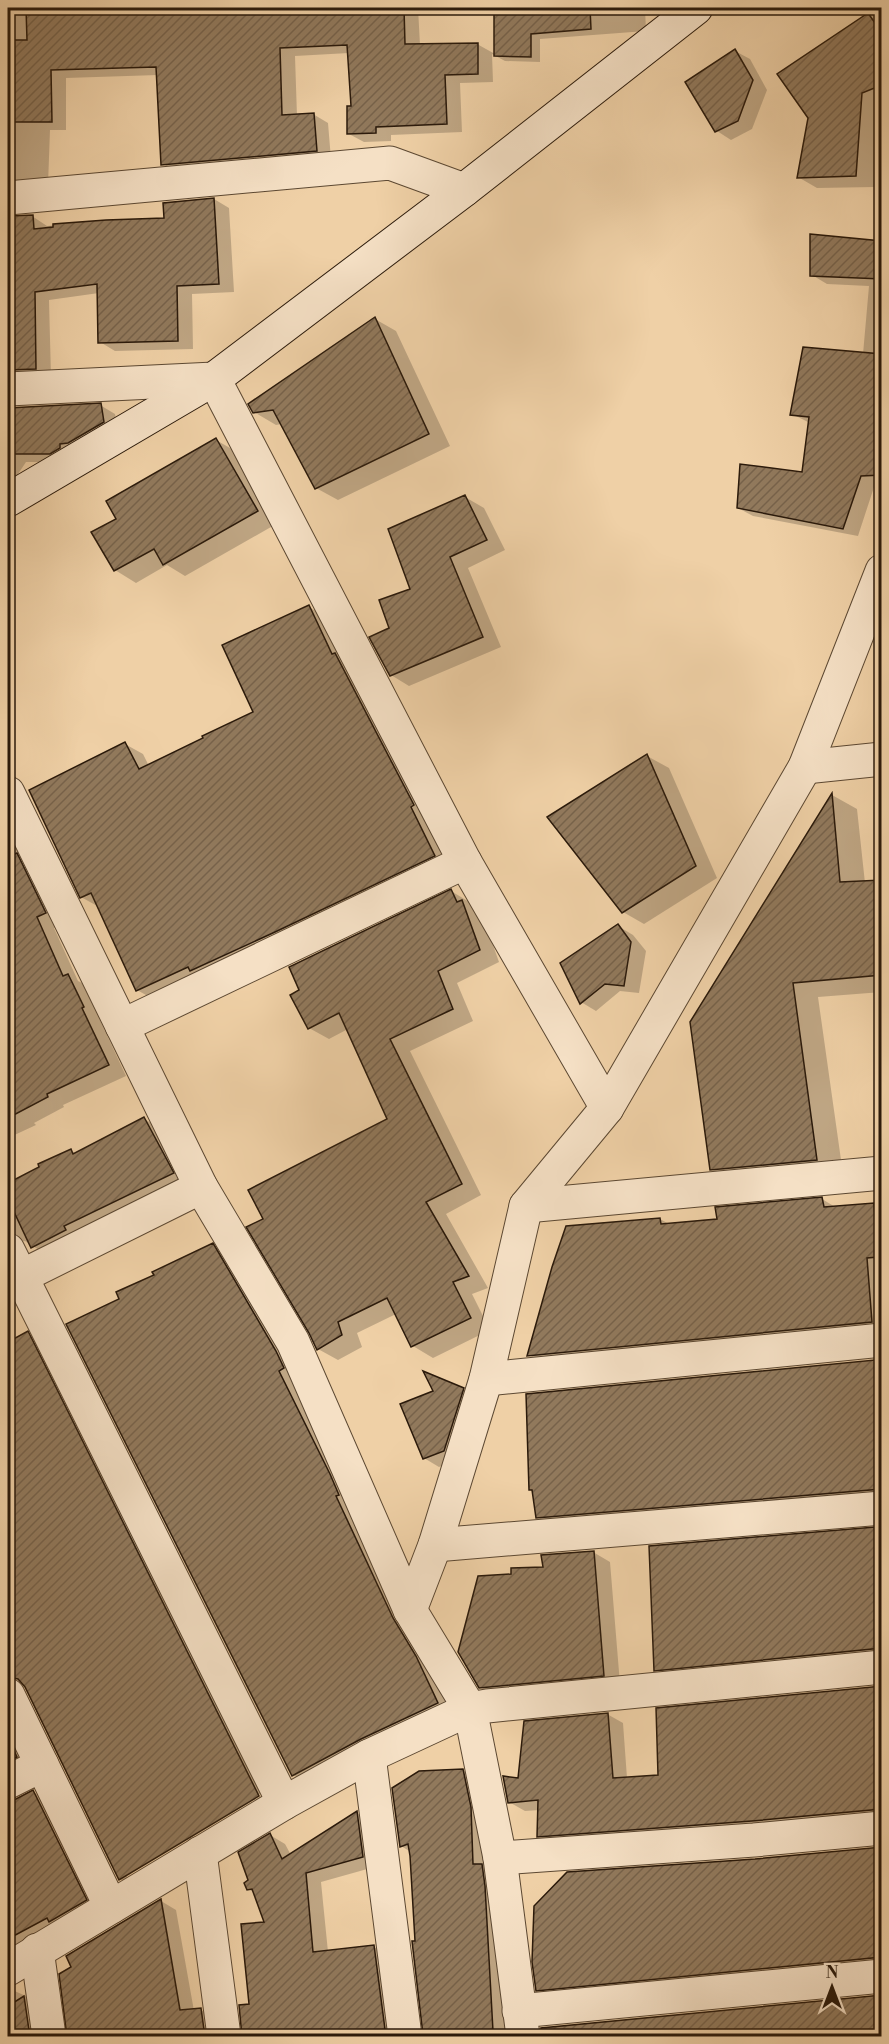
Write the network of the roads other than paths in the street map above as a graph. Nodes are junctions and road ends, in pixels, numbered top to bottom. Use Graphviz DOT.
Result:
graph roads {
  1 [pos="696,8"];
  2 [pos="465,190"];
  3 [pos="8,198"];
  4 [pos="214,379"];
  5 [pos="8,389"];
  6 [pos="8,500"];
  7 [pos="882,571"];
  8 [pos="882,759"];
  9 [pos="806,767"];
  10 [pos="8,793"];
  11 [pos="465,862"];
  12 [pos="122,1026"];
  13 [pos="608,1108"];
  14 [pos="882,1173"];
  15 [pos="201,1187"];
  16 [pos="526,1206"];
  17 [pos="12,1270"];
  18 [pos="882,1340"];
  19 [pos="486,1379"];
  20 [pos="882,1508"];
  21 [pos="435,1545"];
  22 [pos="410,1610"];
  23 [pos="882,1667"];
  24 [pos="8,1695"];
  25 [pos="470,1709"];
  26 [pos="369,1756"];
  27 [pos="42,1765"];
  28 [pos="8,1782"];
  29 [pos="284,1803"];
  30 [pos="882,1828"];
  31 [pos="200,1853"];
  32 [pos="501,1858"];
  33 [pos="111,1907"];
  34 [pos="38,1950"];
  35 [pos="8,1969"];
  36 [pos="882,1976"];
  37 [pos="521,2024"];
  38 [pos="49,2037"];
  39 [pos="224,2037"];
  40 [pos="405,2037"];
  1 -- 2 [label="street"];
  2 -- 3 [label="street"];
  2 -- 4 [label="street"];
  4 -- 5 [label="street"];
  4 -- 6 [label="street"];
  4 -- 11 [label="street"];
  7 -- 9 [label="street"];
  8 -- 9 [label="street"];
  9 -- 13 [label="street"];
  10 -- 12 [label="street"];
  11 -- 12 [label="street"];
  11 -- 13 [label="street"];
  12 -- 15 [label="street"];
  13 -- 16 [label="street"];
  14 -- 16 [label="street"];
  15 -- 17 [label="street"];
  15 -- 22 [label="street"];
  16 -- 19 [label="street"];
  17 -- 29 [label="street"];
  18 -- 19 [label="street"];
  19 -- 21 [label="street"];
  20 -- 21 [label="street"];
  21 -- 22 [label="street"];
  22 -- 25 [label="street"];
  23 -- 25 [label="street"];
  24 -- 27 [label="street"];
  25 -- 26 [label="street"];
  25 -- 32 [label="street"];
  26 -- 29 [label="street"];
  26 -- 40 [label="street"];
  27 -- 28 [label="street"];
  27 -- 33 [label="street"];
  29 -- 31 [label="street"];
  30 -- 32 [label="street"];
  31 -- 33 [label="street"];
  31 -- 39 [label="street"];
  32 -- 37 [label="street"];
  33 -- 34 [label="street"];
  34 -- 35 [label="street"];
  34 -- 38 [label="street"];
  36 -- 37 [label="street"];
}
